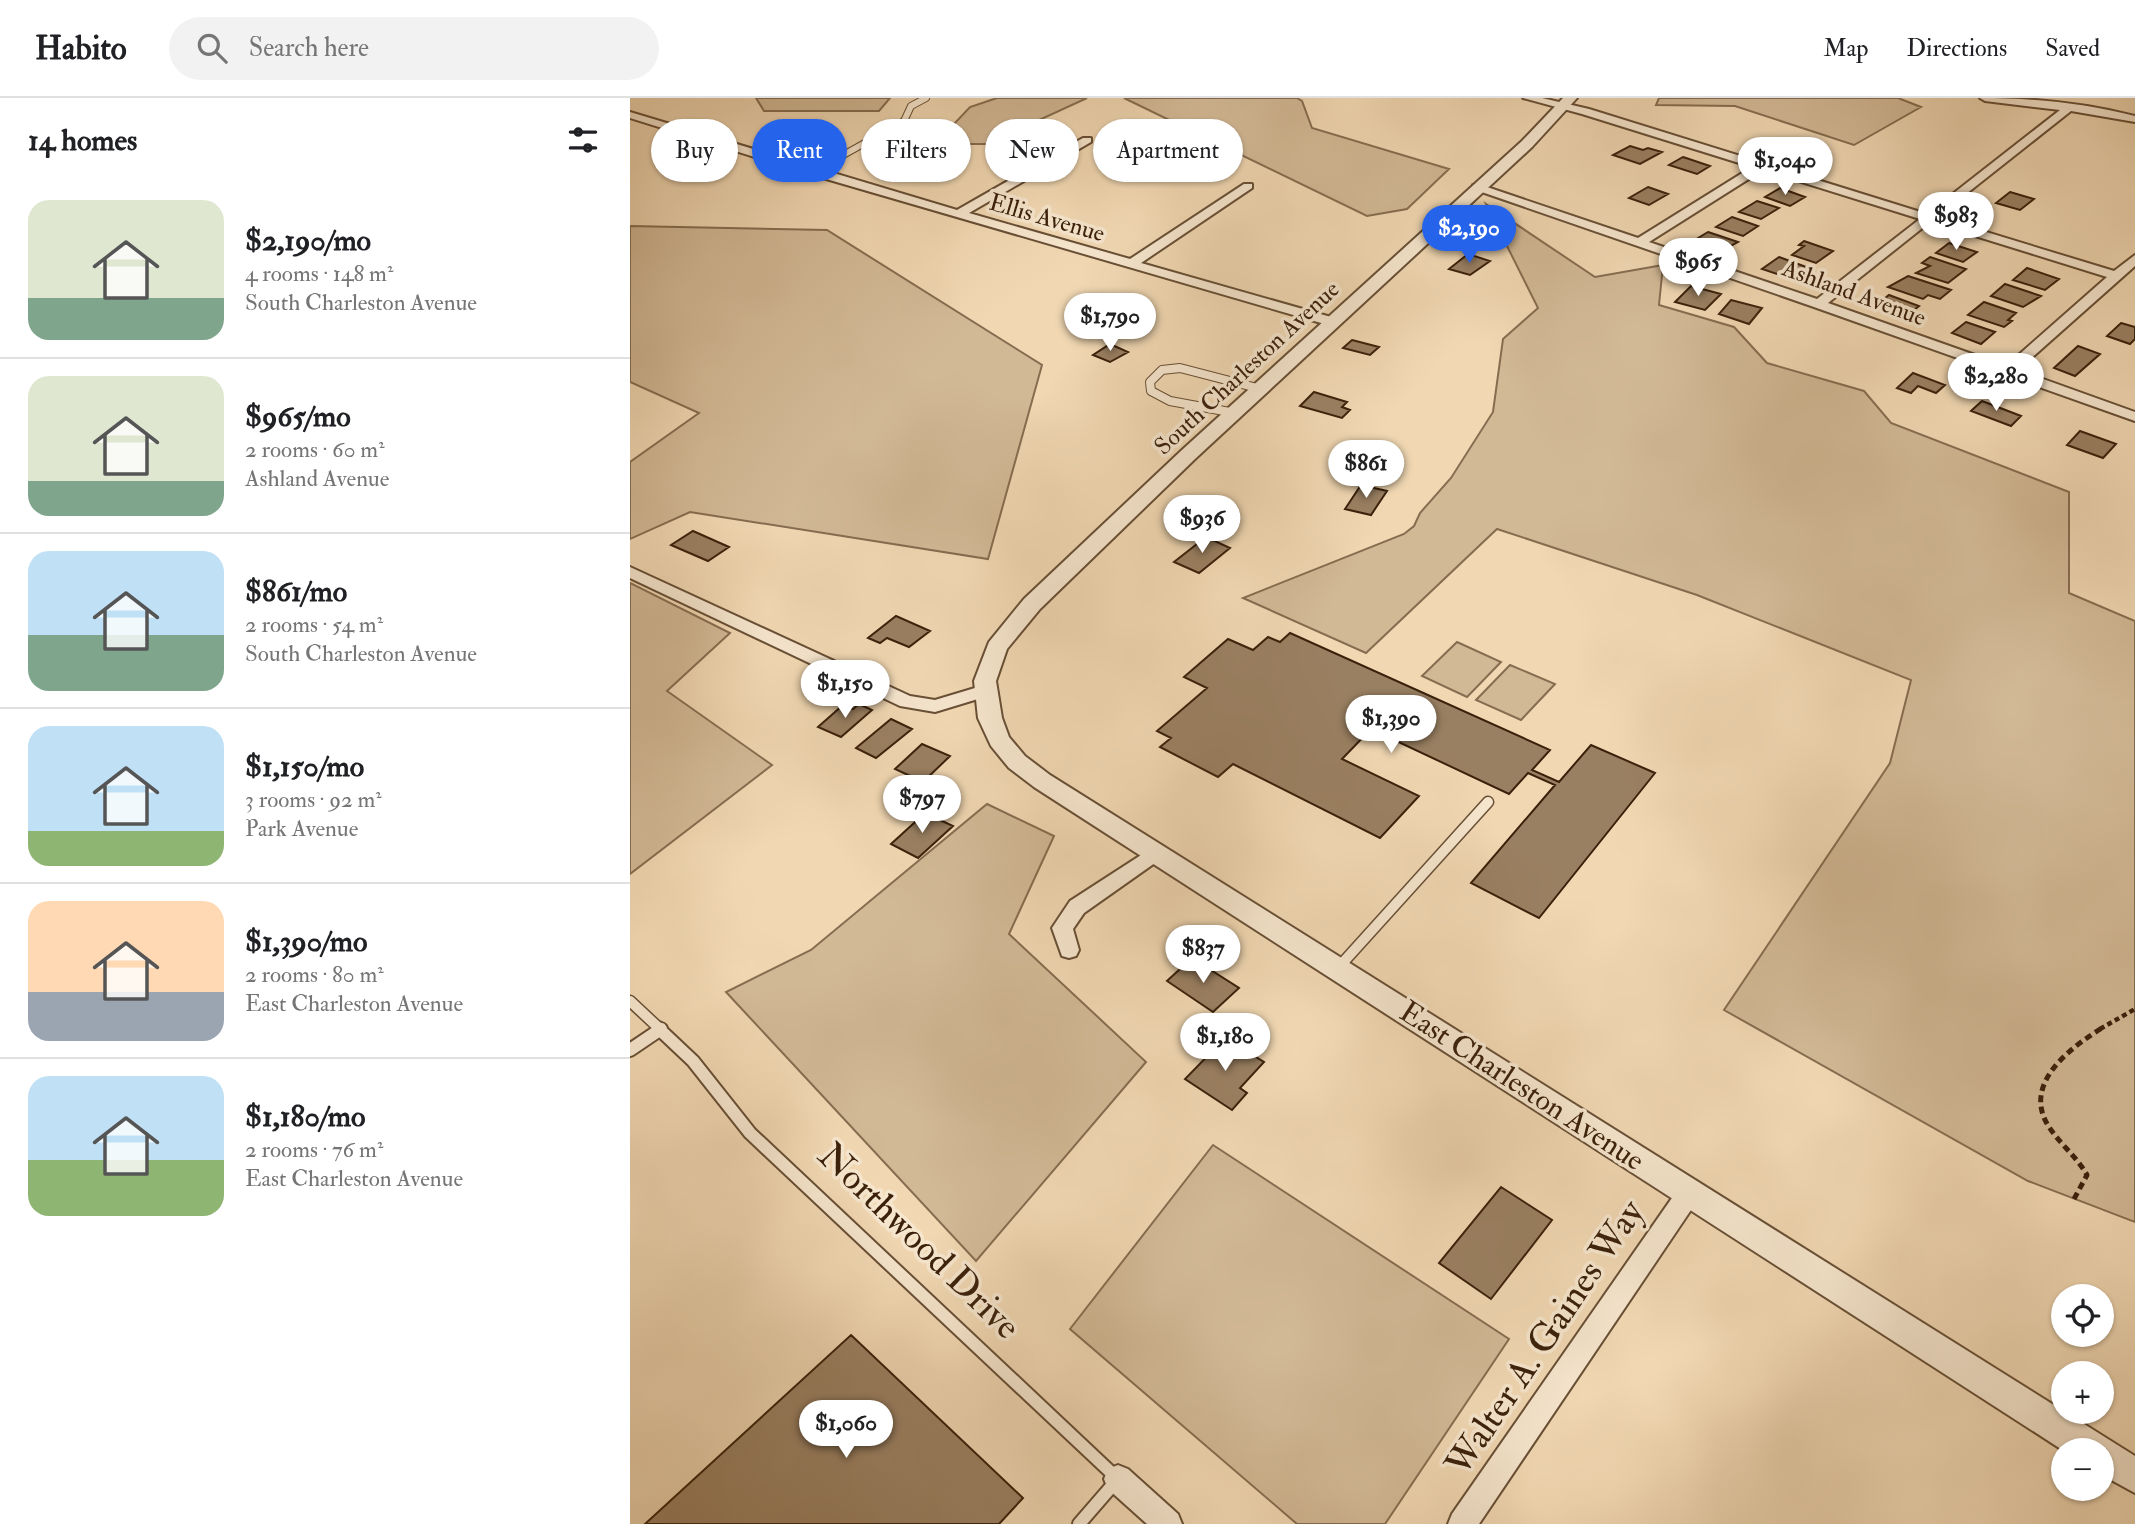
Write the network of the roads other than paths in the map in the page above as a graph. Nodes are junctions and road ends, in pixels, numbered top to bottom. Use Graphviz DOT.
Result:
graph roads {
  1 [pos="926,98"];
  2 [pos="1528,98"];
  3 [pos="1985,98"];
  4 [pos="1566,102"];
  5 [pos="2070,107"];
  6 [pos="630,115"];
  7 [pos="2135,119"];
  8 [pos="1087,140"];
  9 [pos="752,153"];
  10 [pos="847,153"];
  11 [pos="1761,166"];
  12 [pos="847,182"];
  13 [pos="1248,186"];
  14 [pos="1477,187"];
  15 [pos="959,214"];
  16 [pos="1931,219"];
  17 [pos="1640,242"];
  18 [pos="2135,259"];
  19 [pos="1131,264"];
  20 [pos="2115,276"];
  21 [pos="1819,304"];
  22 [pos="1333,322"];
  23 [pos="2008,372"];
  24 [pos="1261,388"];
  25 [pos="1234,413"];
  26 [pos="2133,414"];
  27 [pos="630,572"];
  28 [pos="985,691"];
  29 [pos="1488,802"];
  30 [pos="1155,853"];
  31 [pos="1069,950"];
  32 [pos="1338,968"];
  33 [pos="630,1001"];
  34 [pos="661,1029"];
  35 [pos="630,1050"];
  36 [pos="1689,1193"];
  37 [pos="2075,1438"];
  38 [pos="2114,1463"];
  39 [pos="2135,1476"];
  40 [pos="1118,1479"];
  41 [pos="1079,1524"];
  42 [pos="1168,1524"];
  43 [pos="1462,1524"];
  1 -- 10 [label="lane"];
  2 -- 4 [label="street"];
  3 -- 5 [label="street"];
  4 -- 11 [label="street"];
  4 -- 14 [label="street, South Charleston Avenue"];
  5 -- 7 [label="street"];
  5 -- 16 [label="street"];
  6 -- 9 [label="street, Ellis Avenue"];
  8 -- 15 [label="street"];
  11 -- 16 [label="street"];
  11 -- 17 [label="street"];
  12 -- 15 [label="street, Ellis Avenue"];
  13 -- 19 [label="street"];
  14 -- 17 [label="street, Ashland Avenue"];
  14 -- 22 [label="street, South Charleston Avenue"];
  15 -- 19 [label="street, Ellis Avenue"];
  16 -- 20 [label="street"];
  16 -- 21 [label="street"];
  17 -- 21 [label="street, Ashland Avenue"];
  18 -- 20 [label="street"];
  19 -- 22 [label="street, Ellis Avenue"];
  20 -- 23 [label="street"];
  21 -- 23 [label="street, Ashland Avenue"];
  22 -- 24 [label="street, South Charleston Avenue"];
  23 -- 26 [label="street, Ashland Avenue"];
  24 -- 25 [label="street, South Charleston Avenue"];
  24 -- 25 [label="lane"];
  25 -- 28 [label="street, South Charleston Avenue"];
  27 -- 28 [label="street"];
  28 -- 30 [label="street, East Charleston Avenue"];
  29 -- 32 [label="lane"];
  30 -- 31 [label="street"];
  30 -- 32 [label="street, East Charleston Avenue"];
  32 -- 36 [label="street, East Charleston Avenue"];
  33 -- 34 [label="lane, Northwood Drive"];
  34 -- 35 [label="lane"];
  34 -- 40 [label="lane, Northwood Drive"];
  36 -- 37 [label="street, East Charleston Avenue"];
  36 -- 43 [label="street, Walter A. Gaines Way"];
  38 -- 39 [label="street"];
  40 -- 41 [label="lane"];
  40 -- 42 [label="street, Northwood Drive"];
}
